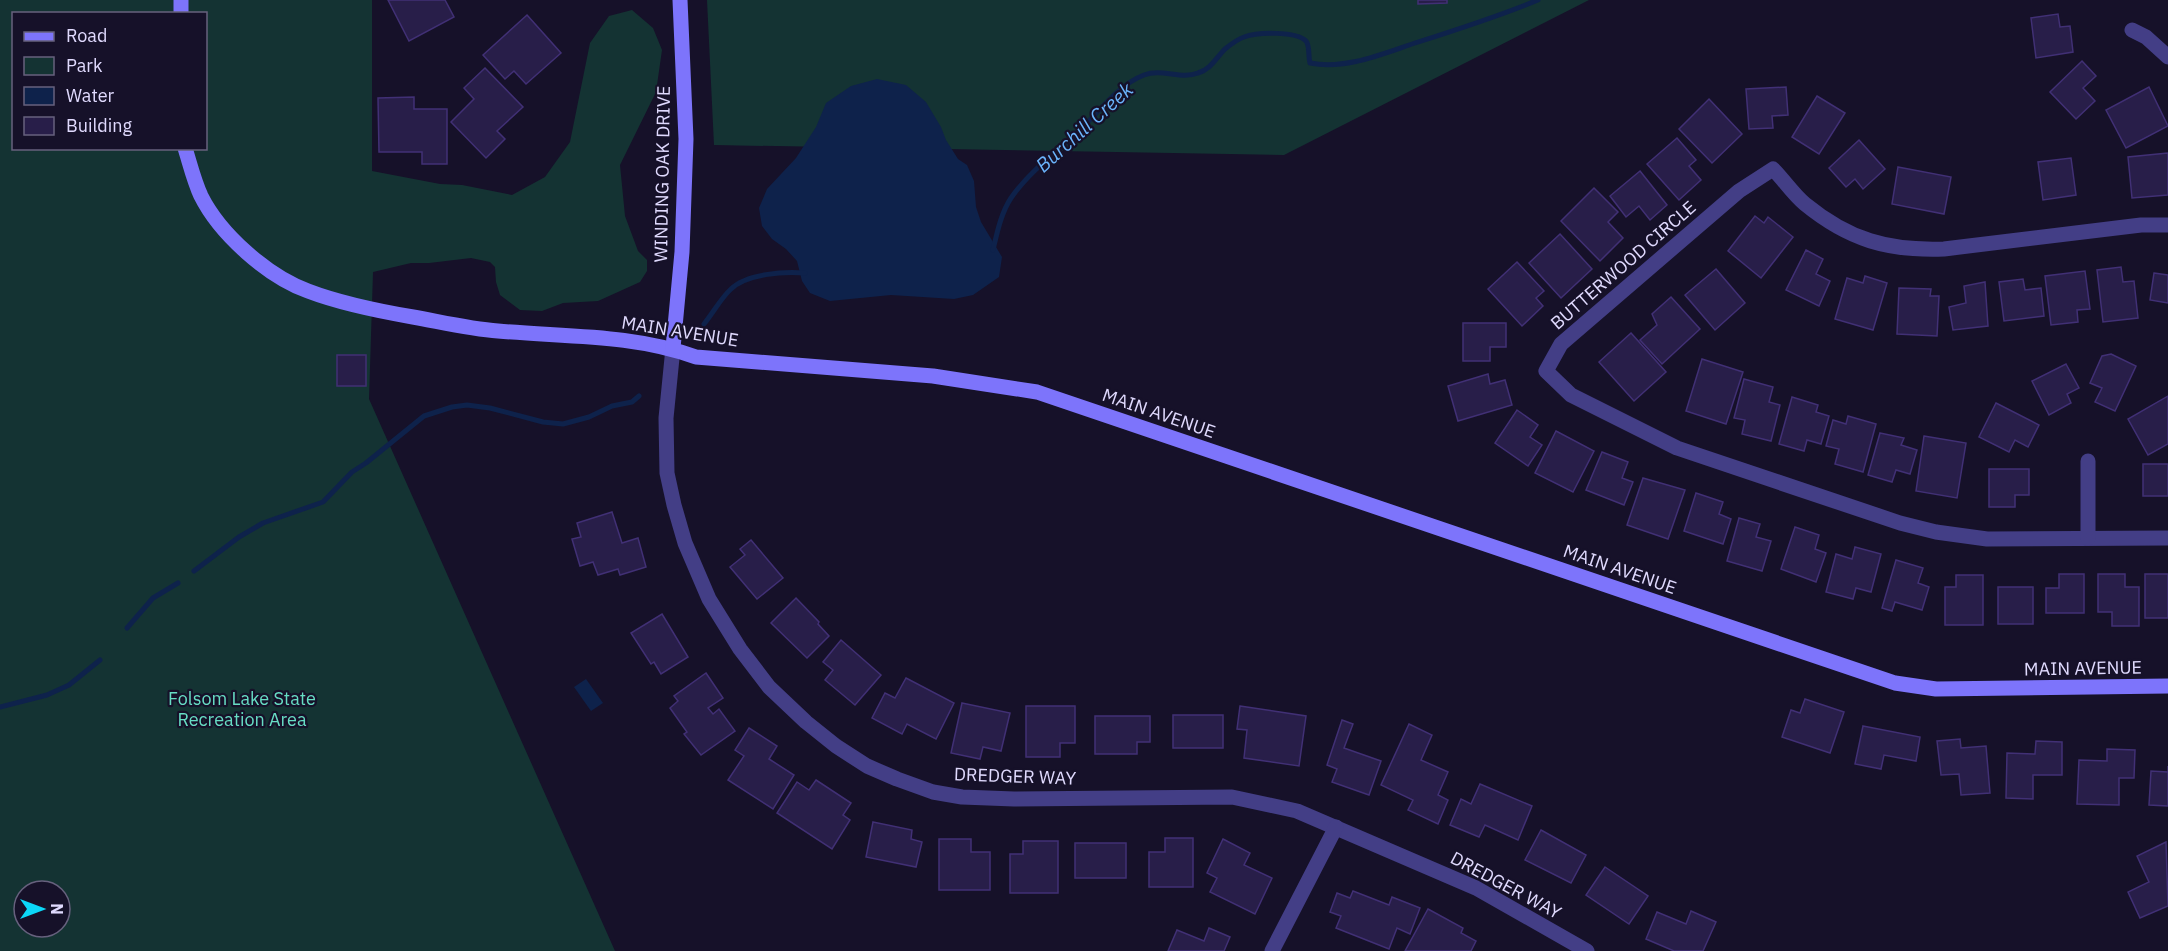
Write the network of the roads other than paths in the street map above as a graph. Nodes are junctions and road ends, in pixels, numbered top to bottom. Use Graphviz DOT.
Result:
graph roads {
  1 [pos="680,0"];
  2 [pos="2132,30"];
  3 [pos="2168,57"];
  4 [pos="186,150"];
  5 [pos="2168,225"];
  6 [pos="673,348"];
  7 [pos="2088,461"];
  8 [pos="2088,538"];
  9 [pos="2168,538"];
  10 [pos="2168,686"];
  11 [pos="1336,827"];
  12 [pos="1272,951"];
  13 [pos="1587,951"];
  1 -- 6 [label="street, WINDING OAK DRIVE"];
  2 -- 3 [label="street"];
  4 -- 6 [label="street, MAIN AVENUE"];
  5 -- 8 [label="street, BUTTERWOOD CIRCLE"];
  6 -- 10 [label="street, MAIN AVENUE"];
  6 -- 11 [label="street, DREDGER WAY"];
  7 -- 8 [label="street"];
  8 -- 9 [label="street, BUTTERWOOD CIRCLE"];
  11 -- 12 [label="street"];
  11 -- 13 [label="street, DREDGER WAY"];
}
